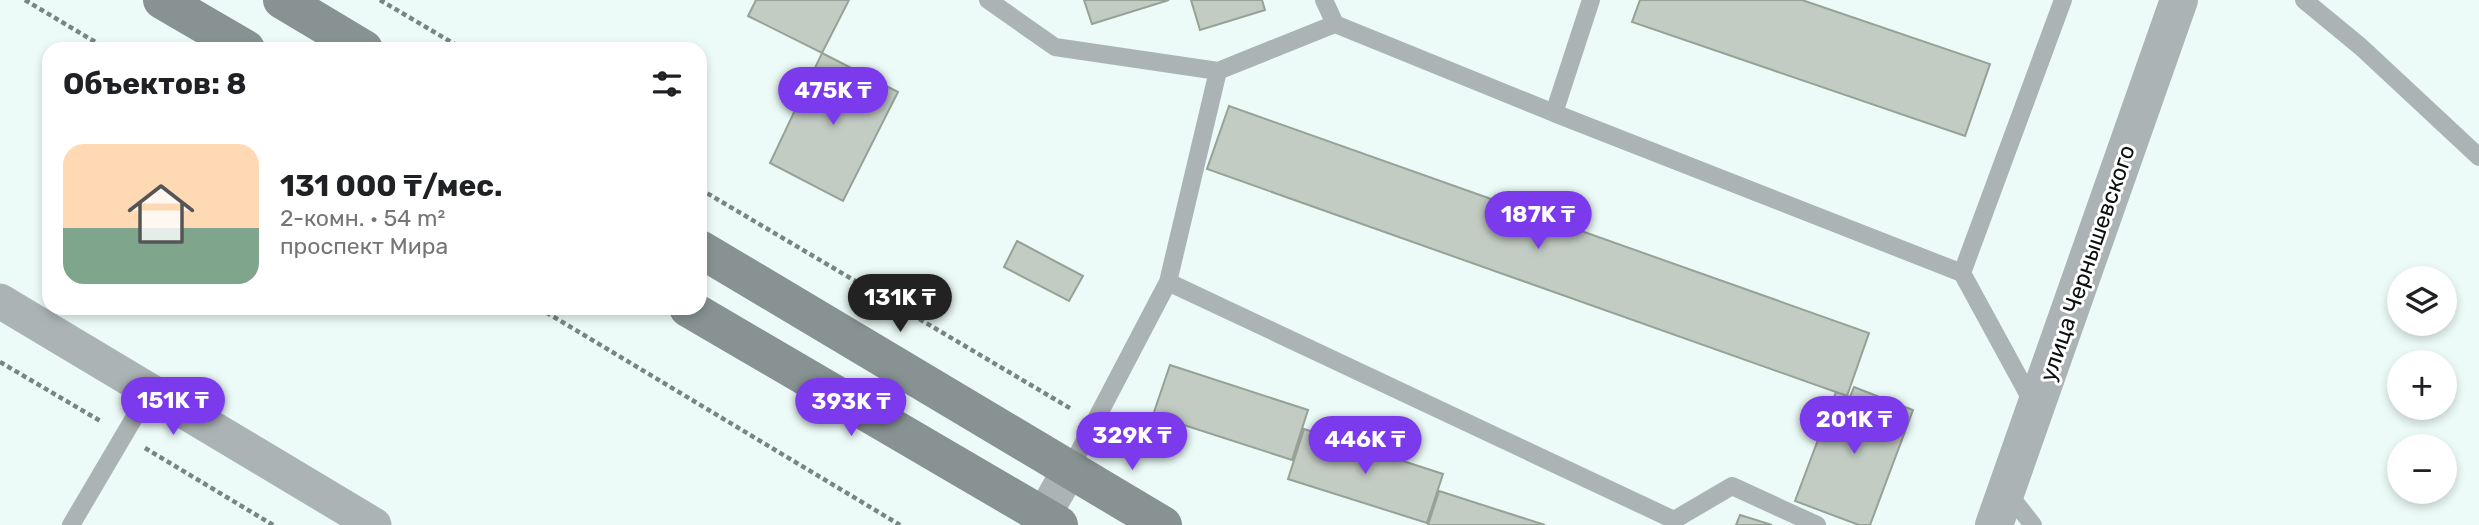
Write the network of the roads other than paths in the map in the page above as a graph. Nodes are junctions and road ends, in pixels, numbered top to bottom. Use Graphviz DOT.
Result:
graph roads {
  1 [pos="162,0"];
  2 [pos="282,0"];
  3 [pos="988,0"];
  4 [pos="1324,0"];
  5 [pos="1591,0"];
  6 [pos="2063,0"];
  7 [pos="2179,0"];
  8 [pos="2304,0"];
  9 [pos="1335,24"];
  10 [pos="234,42"];
  11 [pos="353,42"];
  12 [pos="1218,71"];
  13 [pos="1554,113"];
  14 [pos="2479,157"];
  15 [pos="707,253"];
  16 [pos="1962,273"];
  17 [pos="1168,282"];
  18 [pos="0,301"];
  19 [pos="700,315"];
  20 [pos="150,391"];
  21 [pos="2036,408"];
  22 [pos="1070,469"];
  23 [pos="2000,508"];
  24 [pos="1047,522"];
  25 [pos="71,525"];
  26 [pos="374,525"];
  27 [pos="1163,525"];
  28 [pos="1817,525"];
  29 [pos="2033,525"];
  1 -- 10 [label="main road"];
  2 -- 11 [label="main road"];
  3 -- 12 [label="lane"];
  4 -- 9 [label="lane"];
  5 -- 13 [label="lane"];
  6 -- 16 [label="lane"];
  7 -- 21 [label="street, улица Чернышевского"];
  8 -- 14 [label="lane"];
  9 -- 12 [label="lane"];
  9 -- 13 [label="lane"];
  12 -- 17 [label="lane"];
  13 -- 16 [label="lane"];
  15 -- 22 [label="main road"];
  16 -- 21 [label="lane"];
  17 -- 22 [label="lane"];
  17 -- 28 [label="lane"];
  18 -- 20 [label="street"];
  19 -- 24 [label="main road"];
  20 -- 25 [label="lane"];
  20 -- 26 [label="street"];
  21 -- 23 [label="street, улица Чернышевского"];
  22 -- 24 [label="street"];
  22 -- 27 [label="main road"];
  23 -- 29 [label="lane"];
}
